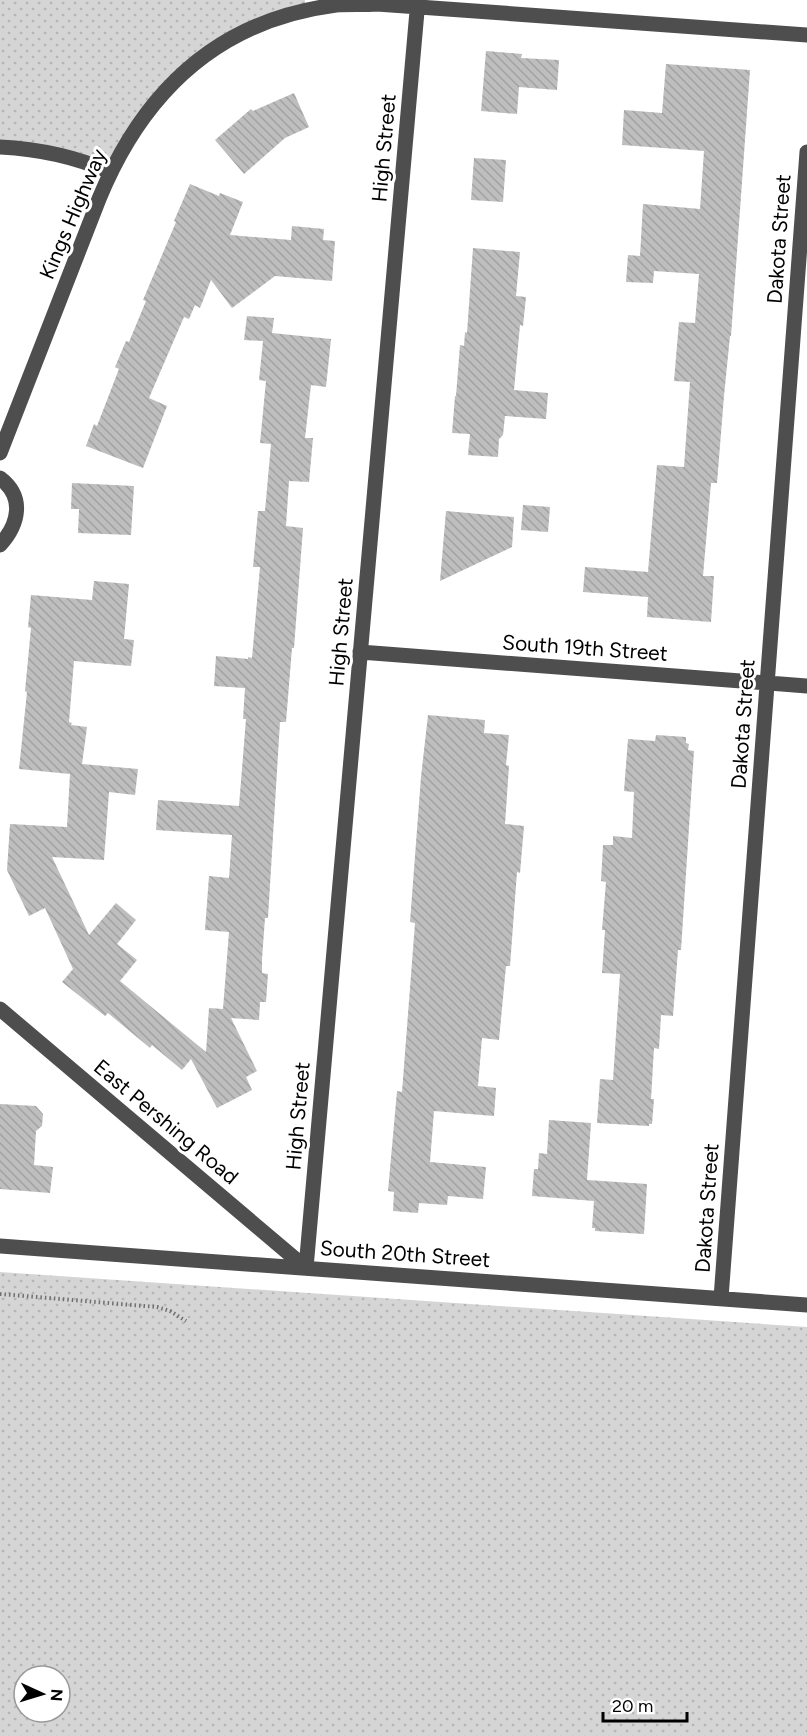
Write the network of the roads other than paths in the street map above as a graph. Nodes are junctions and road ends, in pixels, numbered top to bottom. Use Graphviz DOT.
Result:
graph roads {
  1 [pos="418,3"];
  2 [pos="807,35"];
  3 [pos="0,147"];
  4 [pos="807,152"];
  5 [pos="110,172"];
  6 [pos="0,453"];
  7 [pos="0,478"];
  8 [pos="0,544"];
  9 [pos="360,652"];
  10 [pos="767,683"];
  11 [pos="807,686"];
  12 [pos="0,1009"];
  13 [pos="0,1246"];
  14 [pos="306,1268"];
  15 [pos="721,1298"];
  16 [pos="807,1305"];
  1 -- 2 [label="street, Kings Highway"];
  1 -- 5 [label="street, Kings Highway"];
  1 -- 9 [label="street, High Street"];
  3 -- 5 [label="street"];
  4 -- 10 [label="street, Dakota Street"];
  5 -- 6 [label="street, Kings Highway"];
  7 -- 8 [label="street"];
  9 -- 10 [label="street, South 19th Street"];
  9 -- 14 [label="street, High Street"];
  10 -- 11 [label="street, South 19th Street"];
  10 -- 15 [label="street, Dakota Street"];
  12 -- 14 [label="street, East Pershing Road"];
  13 -- 14 [label="street, South 20th Street"];
  14 -- 15 [label="street, South 20th Street"];
  15 -- 16 [label="street, South 20th Street"];
}
